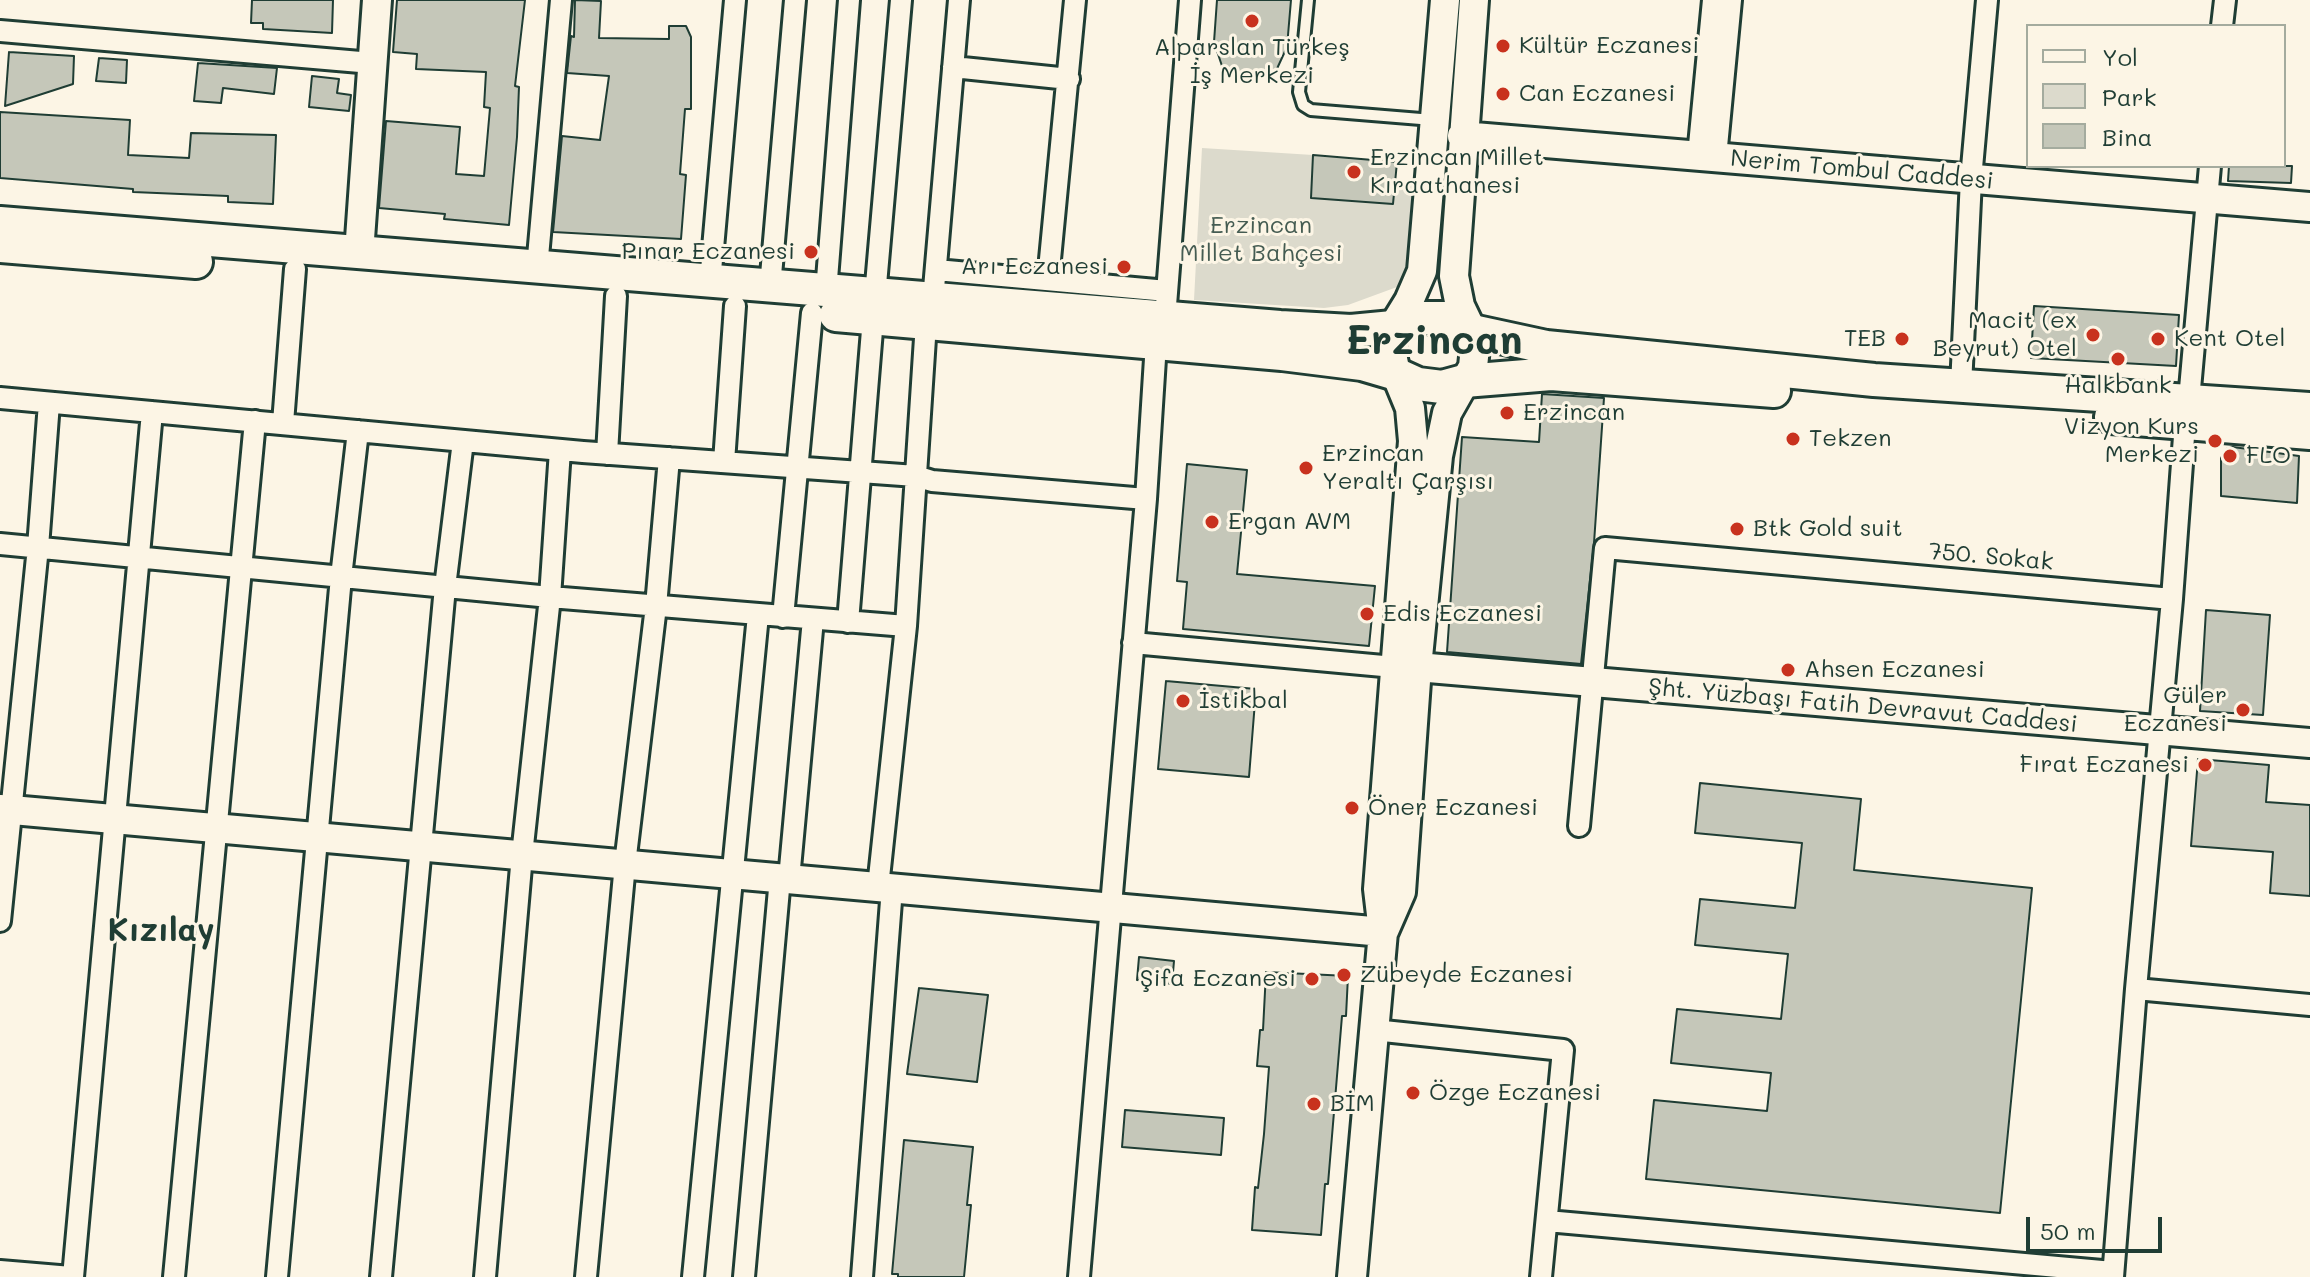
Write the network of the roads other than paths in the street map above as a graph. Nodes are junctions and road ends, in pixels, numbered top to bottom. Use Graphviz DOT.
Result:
graph roads {
  1 [pos="377,0"];
  2 [pos="561,0"];
  3 [pos="735,0"];
  4 [pos="795,0"];
  5 [pos="849,0"];
  6 [pos="901,0"];
  7 [pos="959,0"];
  8 [pos="1075,0"];
  9 [pos="1190,0"];
  10 [pos="1308,0"];
  11 [pos="1445,0"];
  12 [pos="1474,0"];
  13 [pos="1713,0"];
  14 [pos="1731,0"];
  15 [pos="1987,0"];
  16 [pos="2225,0"];
  17 [pos="2222,24"];
  18 [pos="0,31"];
  19 [pos="372,63"];
  20 [pos="953,67"];
  21 [pos="1069,79"];
  22 [pos="1435,121"];
  23 [pos="1462,136"];
  24 [pos="1707,157"];
  25 [pos="2210,168"];
  26 [pos="1971,179"];
  27 [pos="2208,199"];
  28 [pos="2310,207"];
  29 [pos="0,223"];
  30 [pos="0,246"];
  31 [pos="359,253"];
  32 [pos="537,268"];
  33 [pos="295,269"];
  34 [pos="1048,280"];
  35 [pos="710,282"];
  36 [pos="770,287"];
  37 [pos="616,296"];
  38 [pos="932,298"];
  39 [pos="819,302"];
  40 [pos="735,306"];
  41 [pos="874,307"];
  42 [pos="1163,318"];
  43 [pos="1393,327"];
  44 [pos="1472,331"];
  45 [pos="1396,374"];
  46 [pos="1464,381"];
  47 [pos="1961,386"];
  48 [pos="0,398"];
  49 [pos="49,403"];
  50 [pos="2310,409"];
  51 [pos="152,412"];
  52 [pos="2187,412"];
  53 [pos="255,421"];
  54 [pos="283,423"];
  55 [pos="358,431"];
  56 [pos="2310,433"];
  57 [pos="463,441"];
  58 [pos="560,450"];
  59 [pos="607,454"];
  60 [pos="669,458"];
  61 [pos="724,462"];
  62 [pos="798,468"];
  63 [pos="860,472"];
  64 [pos="916,476"];
  65 [pos="1146,499"];
  66 [pos="0,544"];
  67 [pos="38,547"];
  68 [pos="140,557"];
  69 [pos="242,567"];
  70 [pos="341,577"];
  71 [pos="445,587"];
  72 [pos="550,597"];
  73 [pos="2172,599"];
  74 [pos="656,606"];
  75 [pos="758,615"];
  76 [pos="783,617"];
  77 [pos="813,619"];
  78 [pos="848,622"];
  79 [pos="906,626"];
  80 [pos="1133,643"];
  81 [pos="1405,667"];
  82 [pos="1592,682"];
  83 [pos="2160,732"];
  84 [pos="2310,743"];
  85 [pos="5,809"];
  86 [pos="114,819"];
  87 [pos="1579,826"];
  88 [pos="217,828"];
  89 [pos="318,837"];
  90 [pos="422,846"];
  91 [pos="522,855"];
  92 [pos="625,864"];
  93 [pos="732,874"];
  94 [pos="784,879"];
  95 [pos="885,888"];
  96 [pos="1109,908"];
  97 [pos="0,921"];
  98 [pos="1383,932"];
  99 [pos="2136,989"];
  100 [pos="2310,1005"];
  101 [pos="1374,1030"];
  102 [pos="1547,1221"];
  103 [pos="0,1271"];
  104 [pos="2113,1275"];
  105 [pos="72,1277"];
  106 [pos="174,1277"];
  107 [pos="277,1277"];
  108 [pos="381,1277"];
  109 [pos="485,1277"];
  110 [pos="586,1277"];
  111 [pos="693,1277"];
  112 [pos="744,1277"];
  113 [pos="862,1277"];
  114 [pos="1079,1277"];
  115 [pos="1352,1277"];
  116 [pos="1541,1277"];
  1 -- 19 [label="street"];
  2 -- 32 [label="street"];
  3 -- 35 [label="street"];
  4 -- 36 [label="street"];
  5 -- 39 [label="street"];
  6 -- 41 [label="street"];
  7 -- 20 [label="street"];
  8 -- 21 [label="street"];
  9 -- 42 [label="street"];
  10 -- 22 [label="lane"];
  11 -- 22 [label="street"];
  12 -- 23 [label="street"];
  13 -- 24 [label="street"];
  14 -- 24 [label="street"];
  15 -- 26 [label="street"];
  16 -- 17 [label="street"];
  18 -- 19 [label="street"];
  19 -- 31 [label="street"];
  20 -- 21 [label="street"];
  20 -- 38 [label="street"];
  21 -- 34 [label="street"];
  22 -- 43 [label="street"];
  23 -- 24 [label="street, Nerim Tombul Caddesi"];
  23 -- 44 [label="street"];
  24 -- 26 [label="street, Nerim Tombul Caddesi"];
  25 -- 27 [label="street"];
  26 -- 27 [label="street, Nerim Tombul Caddesi"];
  26 -- 47 [label="street"];
  27 -- 28 [label="street, Nerim Tombul Caddesi"];
  27 -- 52 [label="street"];
  29 -- 31 [label="main road"];
  30 -- 33 [label="main road"];
  31 -- 32 [label="main road"];
  32 -- 35 [label="main road"];
  33 -- 37 [label="main road"];
  33 -- 54 [label="street"];
  34 -- 38 [label="street"];
  34 -- 42 [label="street"];
  35 -- 36 [label="main road"];
  36 -- 39 [label="main road"];
  37 -- 40 [label="main road"];
  37 -- 59 [label="street"];
  38 -- 41 [label="main road"];
  38 -- 42 [label="main road"];
  38 -- 64 [label="street"];
  39 -- 40 [label="main road"];
  39 -- 41 [label="main road"];
  39 -- 62 [label="street"];
  40 -- 61 [label="street"];
  41 -- 63 [label="street"];
  42 -- 43 [label="main road"];
  42 -- 45 [label="main road"];
  42 -- 65 [label="street"];
  43 -- 44 [label="main road"];
  43 -- 45 [label="street"];
  44 -- 46 [label="street"];
  44 -- 47 [label="main road"];
  45 -- 46 [label="main road"];
  45 -- 81 [label="street"];
  46 -- 52 [label="main road"];
  46 -- 81 [label="street"];
  47 -- 52 [label="main road"];
  48 -- 49 [label="street"];
  49 -- 51 [label="street"];
  49 -- 67 [label="street"];
  50 -- 52 [label="main road"];
  51 -- 53 [label="street"];
  51 -- 68 [label="street"];
  52 -- 56 [label="main road"];
  52 -- 73 [label="street"];
  53 -- 54 [label="street"];
  53 -- 69 [label="street"];
  54 -- 55 [label="street"];
  55 -- 57 [label="street"];
  55 -- 70 [label="street"];
  57 -- 58 [label="street"];
  57 -- 71 [label="street"];
  58 -- 59 [label="street"];
  58 -- 72 [label="street"];
  59 -- 60 [label="street"];
  60 -- 61 [label="street"];
  60 -- 74 [label="street"];
  61 -- 62 [label="street"];
  62 -- 63 [label="street"];
  62 -- 76 [label="street"];
  63 -- 64 [label="street"];
  63 -- 78 [label="street"];
  64 -- 65 [label="street"];
  64 -- 79 [label="street"];
  65 -- 80 [label="street"];
  66 -- 67 [label="street"];
  67 -- 68 [label="street"];
  67 -- 85 [label="street"];
  68 -- 69 [label="street"];
  68 -- 86 [label="street"];
  69 -- 70 [label="street"];
  69 -- 88 [label="street"];
  70 -- 71 [label="street"];
  70 -- 89 [label="street"];
  71 -- 72 [label="street"];
  71 -- 90 [label="street"];
  72 -- 74 [label="street"];
  72 -- 91 [label="street"];
  73 -- 82 [label="street, 750. Sokak"];
  73 -- 83 [label="street"];
  74 -- 75 [label="street"];
  74 -- 92 [label="street"];
  75 -- 76 [label="street"];
  75 -- 93 [label="street"];
  76 -- 77 [label="street"];
  77 -- 78 [label="street"];
  77 -- 94 [label="street"];
  78 -- 79 [label="street"];
  79 -- 95 [label="street"];
  80 -- 81 [label="street"];
  80 -- 96 [label="street"];
  81 -- 82 [label="street, Şht. Yüzbaşı Fatih Devravut Caddesi"];
  81 -- 98 [label="street"];
  82 -- 83 [label="street, Şht. Yüzbaşı Fatih Devravut Caddesi"];
  82 -- 87 [label="street"];
  83 -- 84 [label="street, Şht. Yüzbaşı Fatih Devravut Caddesi"];
  83 -- 99 [label="street"];
  85 -- 86 [label="street"];
  85 -- 97 [label="street"];
  86 -- 88 [label="street"];
  86 -- 105 [label="street"];
  88 -- 89 [label="street"];
  88 -- 106 [label="street"];
  89 -- 90 [label="street"];
  89 -- 107 [label="street"];
  90 -- 91 [label="street"];
  90 -- 108 [label="street"];
  91 -- 92 [label="street"];
  91 -- 109 [label="street"];
  92 -- 93 [label="street"];
  92 -- 110 [label="street"];
  93 -- 94 [label="street"];
  93 -- 111 [label="street"];
  94 -- 95 [label="street"];
  94 -- 112 [label="street"];
  95 -- 96 [label="street"];
  95 -- 113 [label="street"];
  96 -- 98 [label="street"];
  96 -- 114 [label="street"];
  98 -- 101 [label="street"];
  99 -- 100 [label="street"];
  99 -- 104 [label="street"];
  101 -- 102 [label="street"];
  101 -- 115 [label="street"];
  102 -- 104 [label="street"];
  102 -- 116 [label="street"];
  103 -- 105 [label="street"];
}
